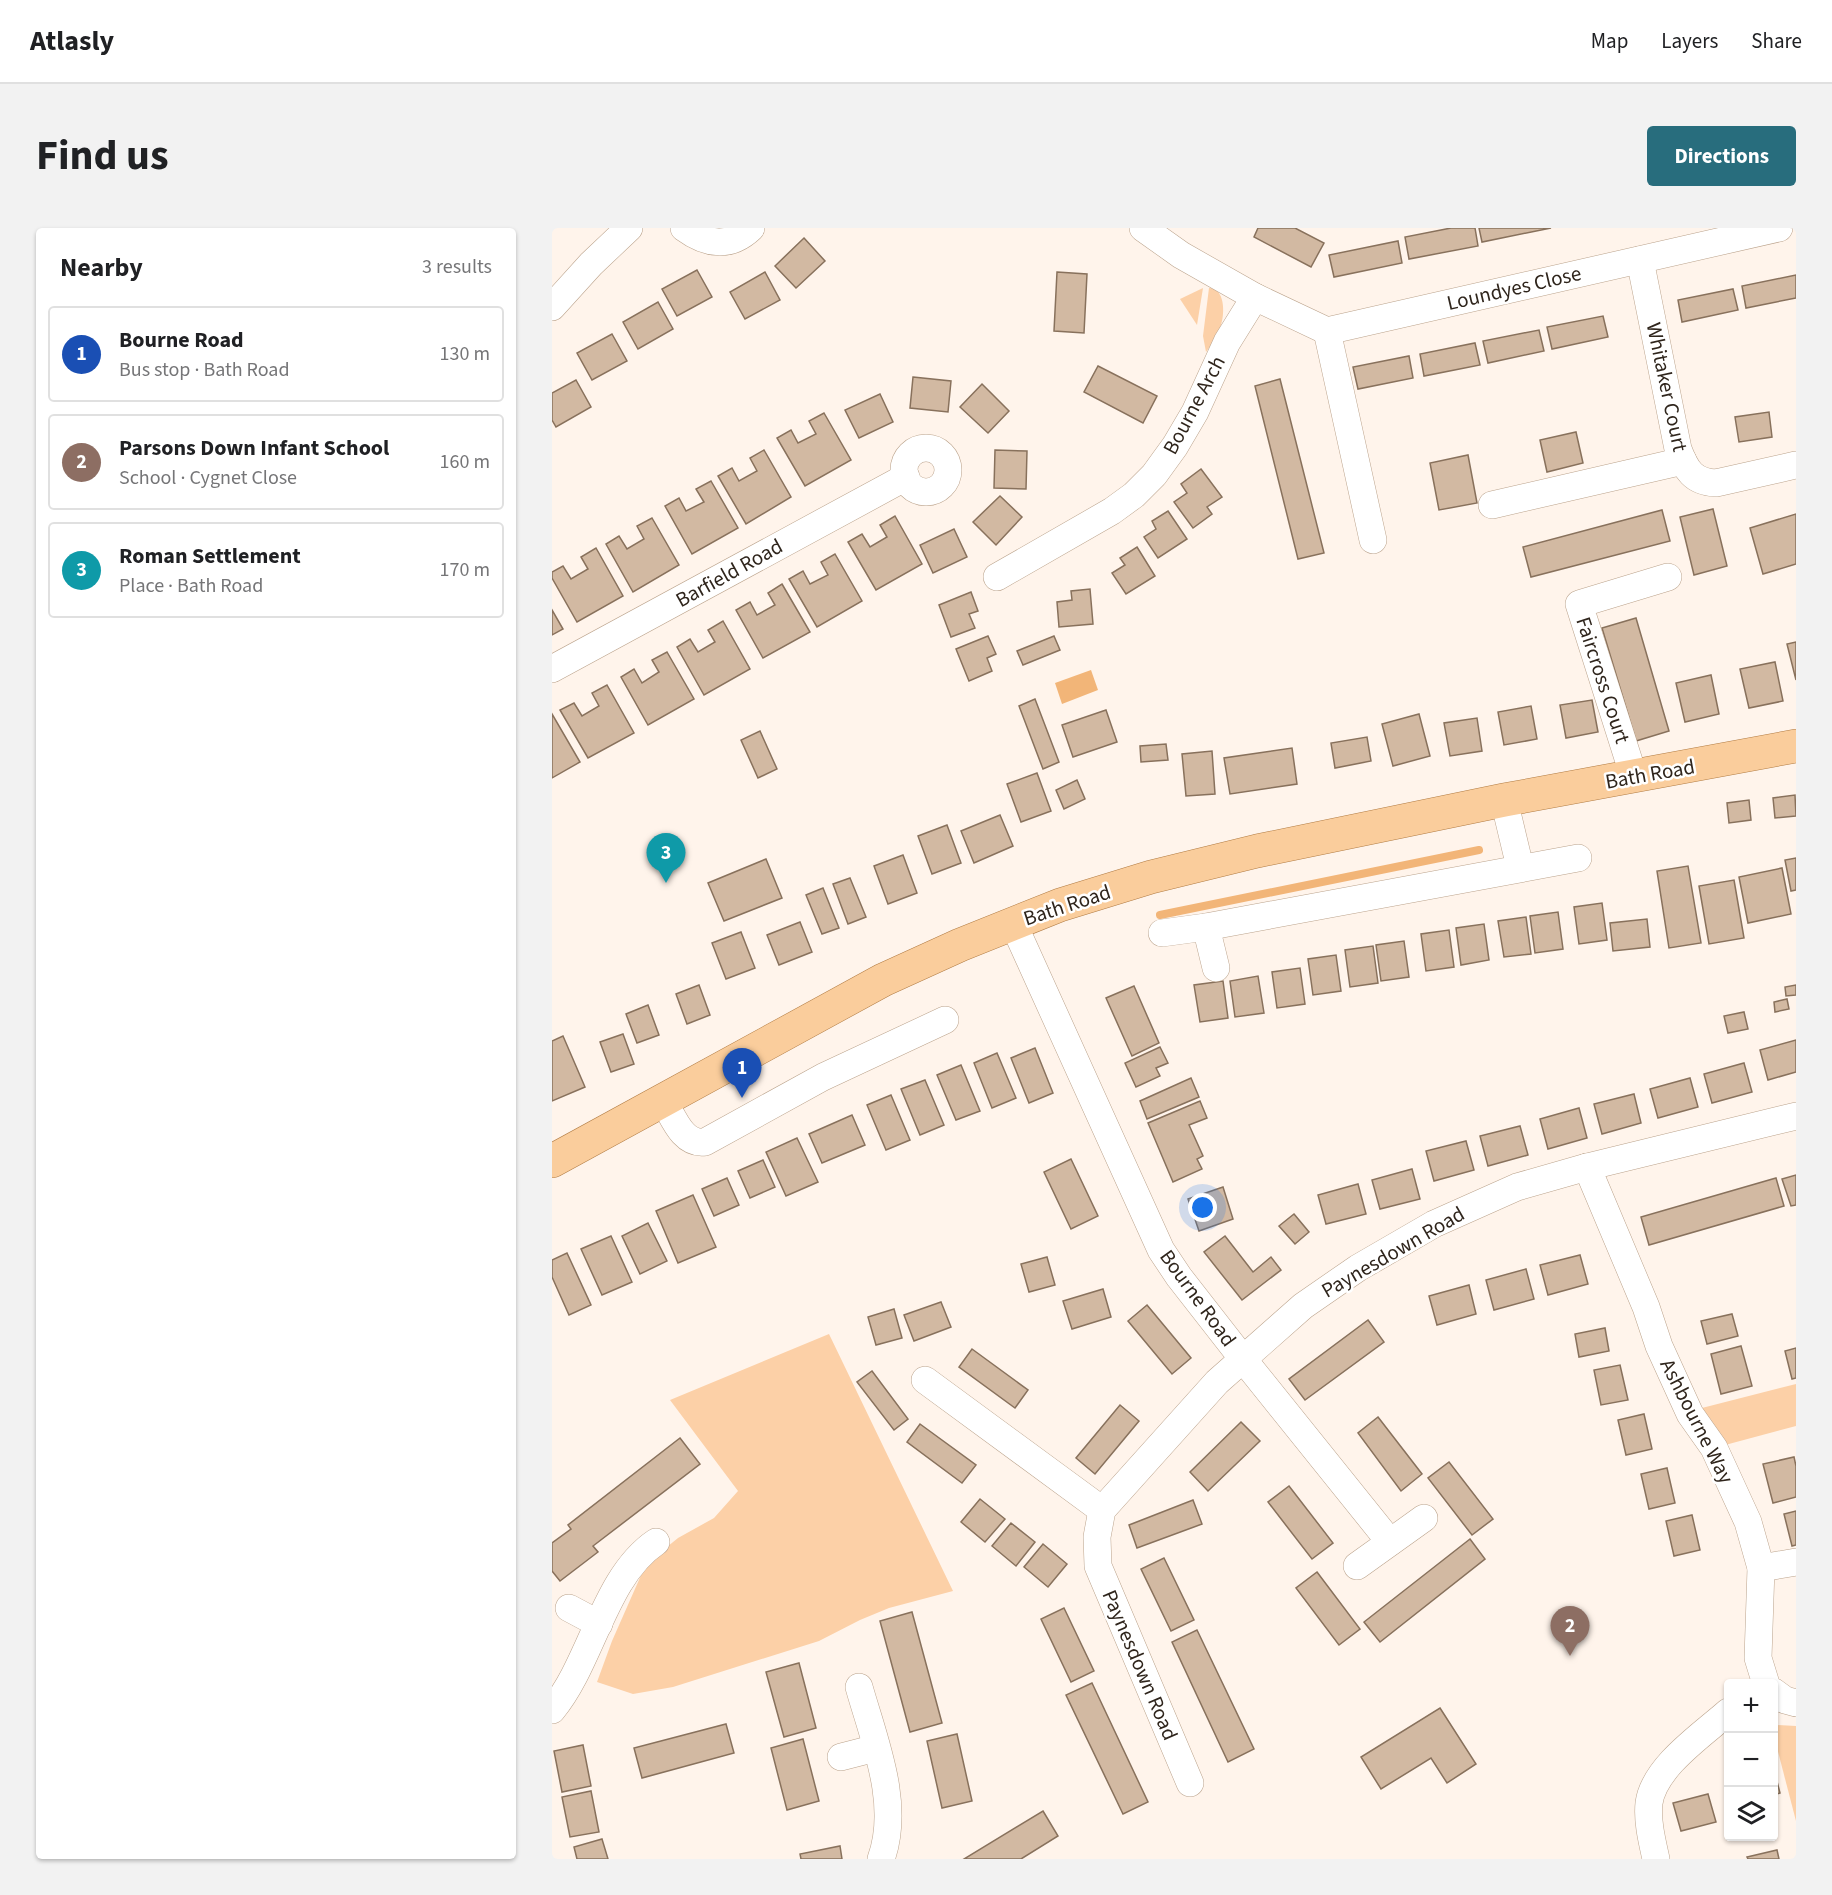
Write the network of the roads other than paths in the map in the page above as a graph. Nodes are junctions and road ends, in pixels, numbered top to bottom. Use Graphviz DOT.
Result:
graph roads {
  1 [pos="629,228"];
  2 [pos="684,228"];
  3 [pos="751,228"];
  4 [pos="1143,228"];
  5 [pos="1779,228"];
  6 [pos="1640,260"];
  7 [pos="1254,297"];
  8 [pos="552,307"];
  9 [pos="1327,331"];
  10 [pos="1683,462"];
  11 [pos="1796,465"];
  12 [pos="906,477"];
  13 [pos="1492,505"];
  14 [pos="1373,540"];
  15 [pos="1668,577"];
  16 [pos="997,578"];
  17 [pos="552,669"];
  18 [pos="1796,746"];
  19 [pos="1634,777"];
  20 [pos="1504,800"];
  21 [pos="1578,858"];
  22 [pos="1520,867"];
  23 [pos="1013,923"];
  24 [pos="1206,927"];
  25 [pos="1162,933"];
  26 [pos="1216,968"];
  27 [pos="945,1020"];
  28 [pos="663,1100"];
  29 [pos="1796,1116"];
  30 [pos="552,1161"];
  31 [pos="1587,1167"];
  32 [pos="1243,1359"];
  33 [pos="925,1380"];
  34 [pos="1102,1510"];
  35 [pos="1424,1518"];
  36 [pos="656,1542"];
  37 [pos="1390,1542"];
  38 [pos="1796,1562"];
  39 [pos="1357,1566"];
  40 [pos="1761,1568"];
  41 [pos="569,1608"];
  42 [pos="599,1623"];
  43 [pos="1764,1679"];
  44 [pos="859,1687"];
  45 [pos="1778,1694"];
  46 [pos="1796,1703"];
  47 [pos="552,1710"];
  48 [pos="1724,1716"];
  49 [pos="876,1748"];
  50 [pos="841,1757"];
  51 [pos="1190,1784"];
  52 [pos="881,1859"];
  53 [pos="1656,1859"];
  1 -- 8 [label="street"];
  2 -- 3 [label="street"];
  4 -- 7 [label="street"];
  5 -- 6 [label="street, Loundyes Close"];
  6 -- 9 [label="street, Loundyes Close"];
  6 -- 10 [label="street, Whitaker Court"];
  7 -- 9 [label="street"];
  7 -- 16 [label="street, Bourne Arch"];
  9 -- 14 [label="street"];
  10 -- 11 [label="street, Whitaker Court"];
  10 -- 13 [label="street"];
  12 -- 17 [label="street, Barfield Road"];
  15 -- 19 [label="street, Faircross Court"];
  18 -- 19 [label="main road, Bath Road"];
  19 -- 20 [label="main road, Bath Road"];
  20 -- 22 [label="street"];
  20 -- 23 [label="main road, Bath Road"];
  21 -- 22 [label="street"];
  22 -- 24 [label="street"];
  23 -- 28 [label="main road, Bath Road"];
  23 -- 32 [label="street, Bourne Road"];
  24 -- 25 [label="street"];
  24 -- 26 [label="street"];
  27 -- 28 [label="street"];
  28 -- 30 [label="main road, Bath Road"];
  29 -- 31 [label="street, Paynesdown Road"];
  31 -- 32 [label="street, Paynesdown Road"];
  31 -- 40 [label="street, Ashbourne Way"];
  32 -- 34 [label="street, Paynesdown Road"];
  32 -- 37 [label="street, Bourne Road"];
  33 -- 34 [label="street"];
  34 -- 51 [label="street, Paynesdown Road"];
  35 -- 37 [label="street"];
  36 -- 42 [label="street"];
  37 -- 39 [label="street"];
  38 -- 40 [label="street"];
  40 -- 43 [label="street, Ashbourne Way"];
  41 -- 42 [label="street"];
  42 -- 47 [label="street"];
  44 -- 49 [label="street"];
  45 -- 46 [label="street, Ashbourne Way"];
  48 -- 53 [label="street"];
  49 -- 50 [label="street"];
  49 -- 52 [label="street"];
}
